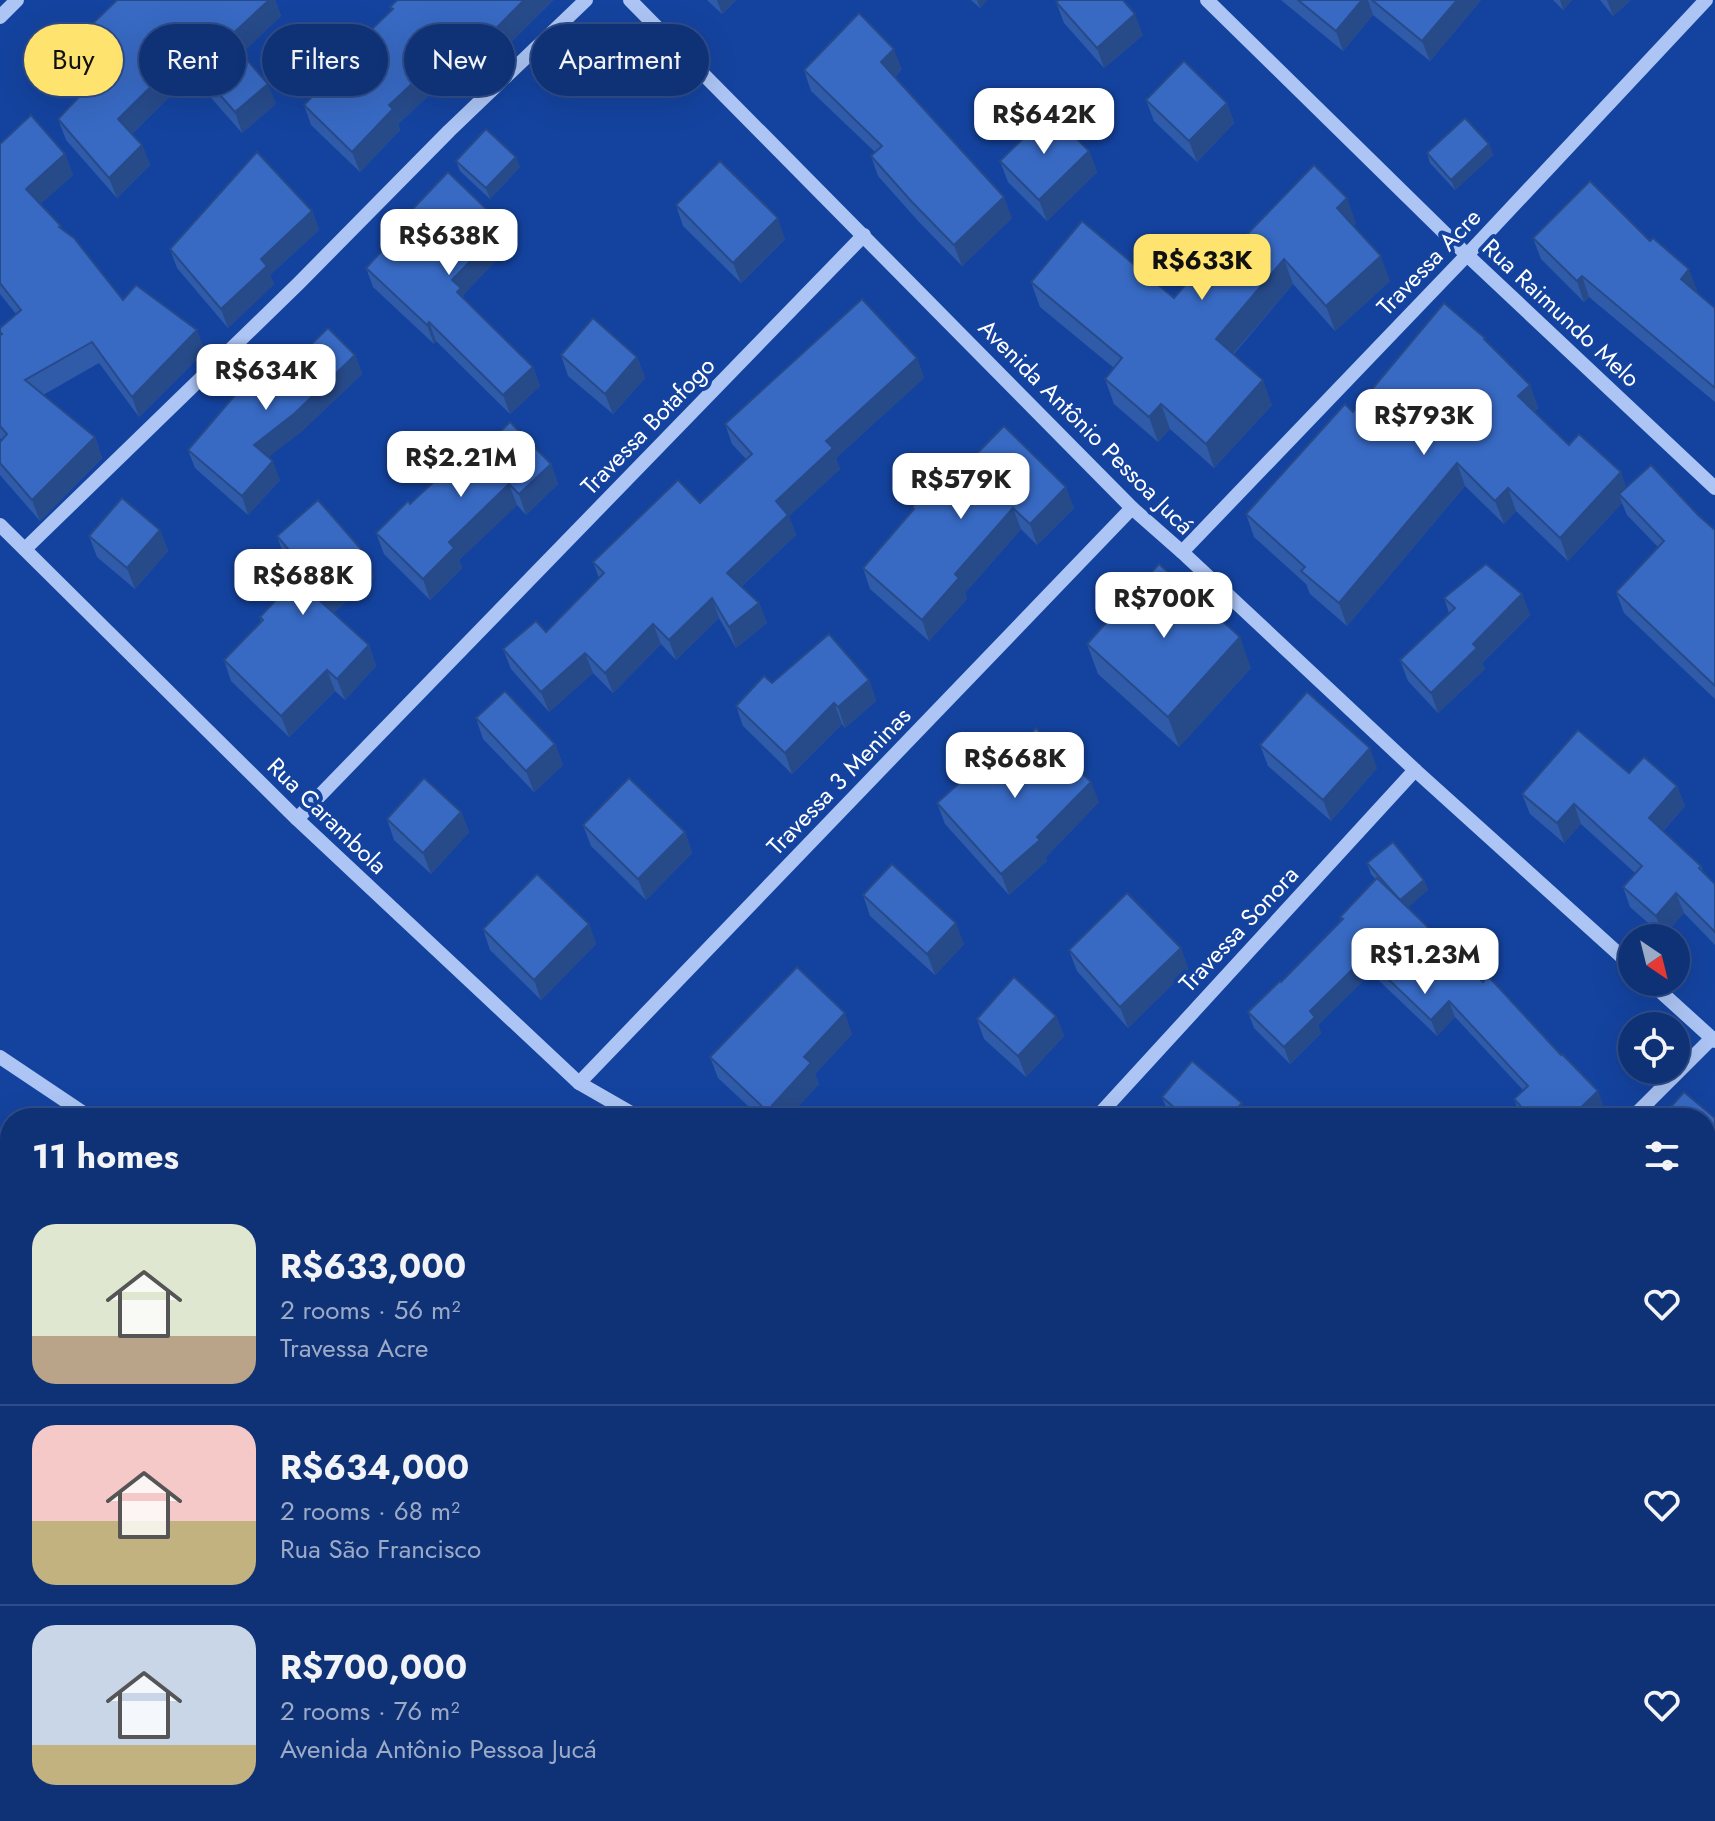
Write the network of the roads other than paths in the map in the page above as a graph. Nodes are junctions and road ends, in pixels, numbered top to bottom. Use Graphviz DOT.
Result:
graph roads {
  1 [pos="17,0"];
  2 [pos="586,0"];
  3 [pos="630,0"];
  4 [pos="1207,0"];
  5 [pos="1706,0"];
  6 [pos="0,17"];
  7 [pos="864,235"];
  8 [pos="1467,255"];
  9 [pos="1715,488"];
  10 [pos="1132,508"];
  11 [pos="0,525"];
  12 [pos="25,549"];
  13 [pos="1182,552"];
  14 [pos="1415,770"];
  15 [pos="297,819"];
  16 [pos="1618,953"];
  17 [pos="1665,996"];
  18 [pos="1714,1040"];
  19 [pos="0,1057"];
  20 [pos="579,1083"];
  21 [pos="76,1108"];
  22 [pos="623,1108"];
  23 [pos="1105,1108"];
  24 [pos="1643,1108"];
  1 -- 6 [label="street"];
  2 -- 12 [label="street"];
  3 -- 7 [label="street, Avenida Antônio Pessoa Jucá"];
  4 -- 8 [label="street, Rua Raimundo Melo"];
  5 -- 8 [label="street, Travessa Acre"];
  7 -- 10 [label="street, Avenida Antônio Pessoa Jucá"];
  7 -- 15 [label="street, Travessa Botafogo"];
  8 -- 9 [label="street, Rua Raimundo Melo"];
  8 -- 13 [label="street, Travessa Acre"];
  10 -- 13 [label="street, Avenida Antônio Pessoa Jucá"];
  10 -- 20 [label="street, Travessa 3 Meninas"];
  11 -- 12 [label="street, Rua Carambola"];
  12 -- 15 [label="street, Rua Carambola"];
  13 -- 14 [label="street, Avenida Antônio Pessoa Jucá"];
  14 -- 16 [label="street, Avenida Antônio Pessoa Jucá"];
  14 -- 23 [label="street, Travessa Sonora"];
  15 -- 20 [label="street, Rua Carambola"];
  17 -- 18 [label="street"];
  18 -- 24 [label="street"];
  19 -- 21 [label="street"];
  20 -- 22 [label="street, Rua Carambola"];
}
